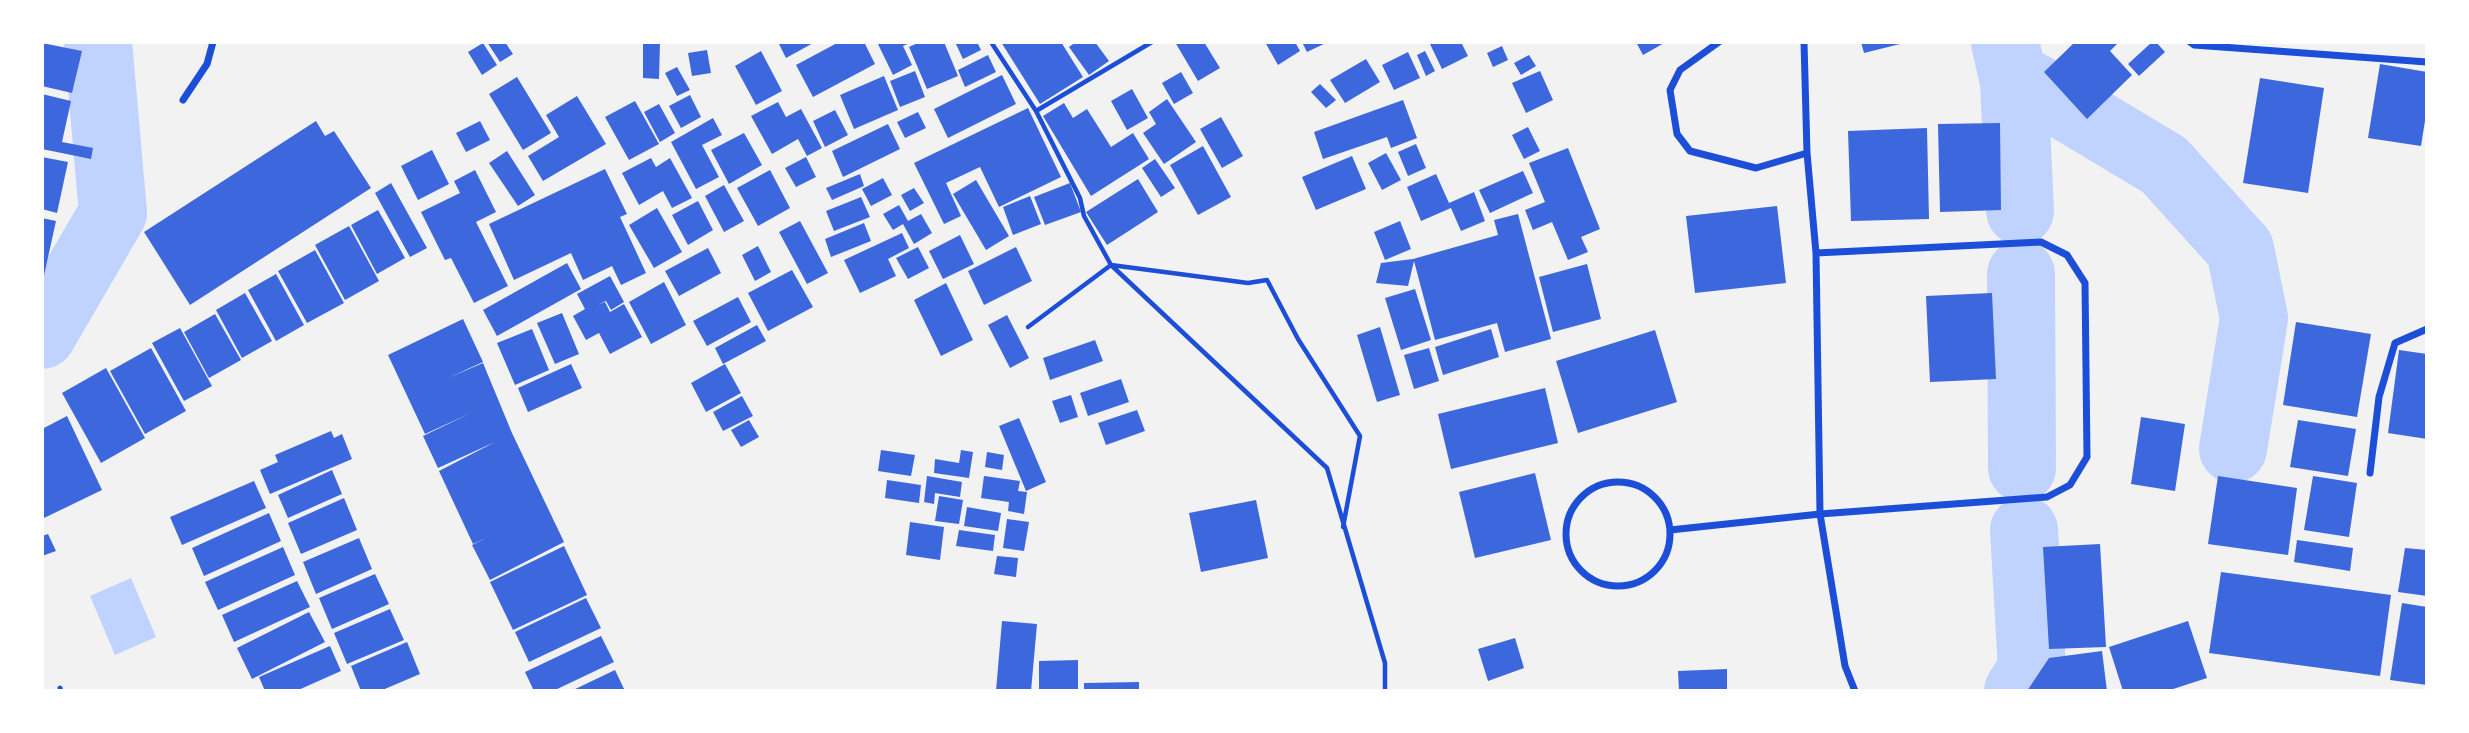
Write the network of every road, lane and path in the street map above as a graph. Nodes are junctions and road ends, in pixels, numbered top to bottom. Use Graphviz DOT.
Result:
graph roads {
  1 [pos="213,42"];
  2 [pos="991,42"];
  3 [pos="1152,42"];
  4 [pos="1719,42"];
  5 [pos="1804,42"];
  6 [pos="2190,42"];
  7 [pos="2427,62"];
  8 [pos="183,100"];
  9 [pos="1036,111"];
  10 [pos="1807,153"];
  11 [pos="1816,253"];
  12 [pos="1111,265"];
  13 [pos="1028,327"];
  14 [pos="2427,329"];
  15 [pos="2370,473"];
  16 [pos="1820,513"];
  17 [pos="1343,528"];
  18 [pos="1670,530"];
  19 [pos="1385,691"];
  20 [pos="1855,691"];
  1 -- 8 [label="street"];
  2 -- 9 [label="path"];
  3 -- 9 [label="path"];
  4 -- 10 [label="street"];
  5 -- 10 [label="street"];
  6 -- 7 [label="street"];
  9 -- 12 [label="path"];
  10 -- 11 [label="street"];
  11 -- 16 [label="street"];
  11 -- 16 [label="street"];
  12 -- 13 [label="path"];
  12 -- 17 [label="path"];
  12 -- 17 [label="path"];
  14 -- 15 [label="street"];
  16 -- 18 [label="street"];
  16 -- 20 [label="street"];
  17 -- 19 [label="path"];
  18 -- 18 [label="street"];
}
